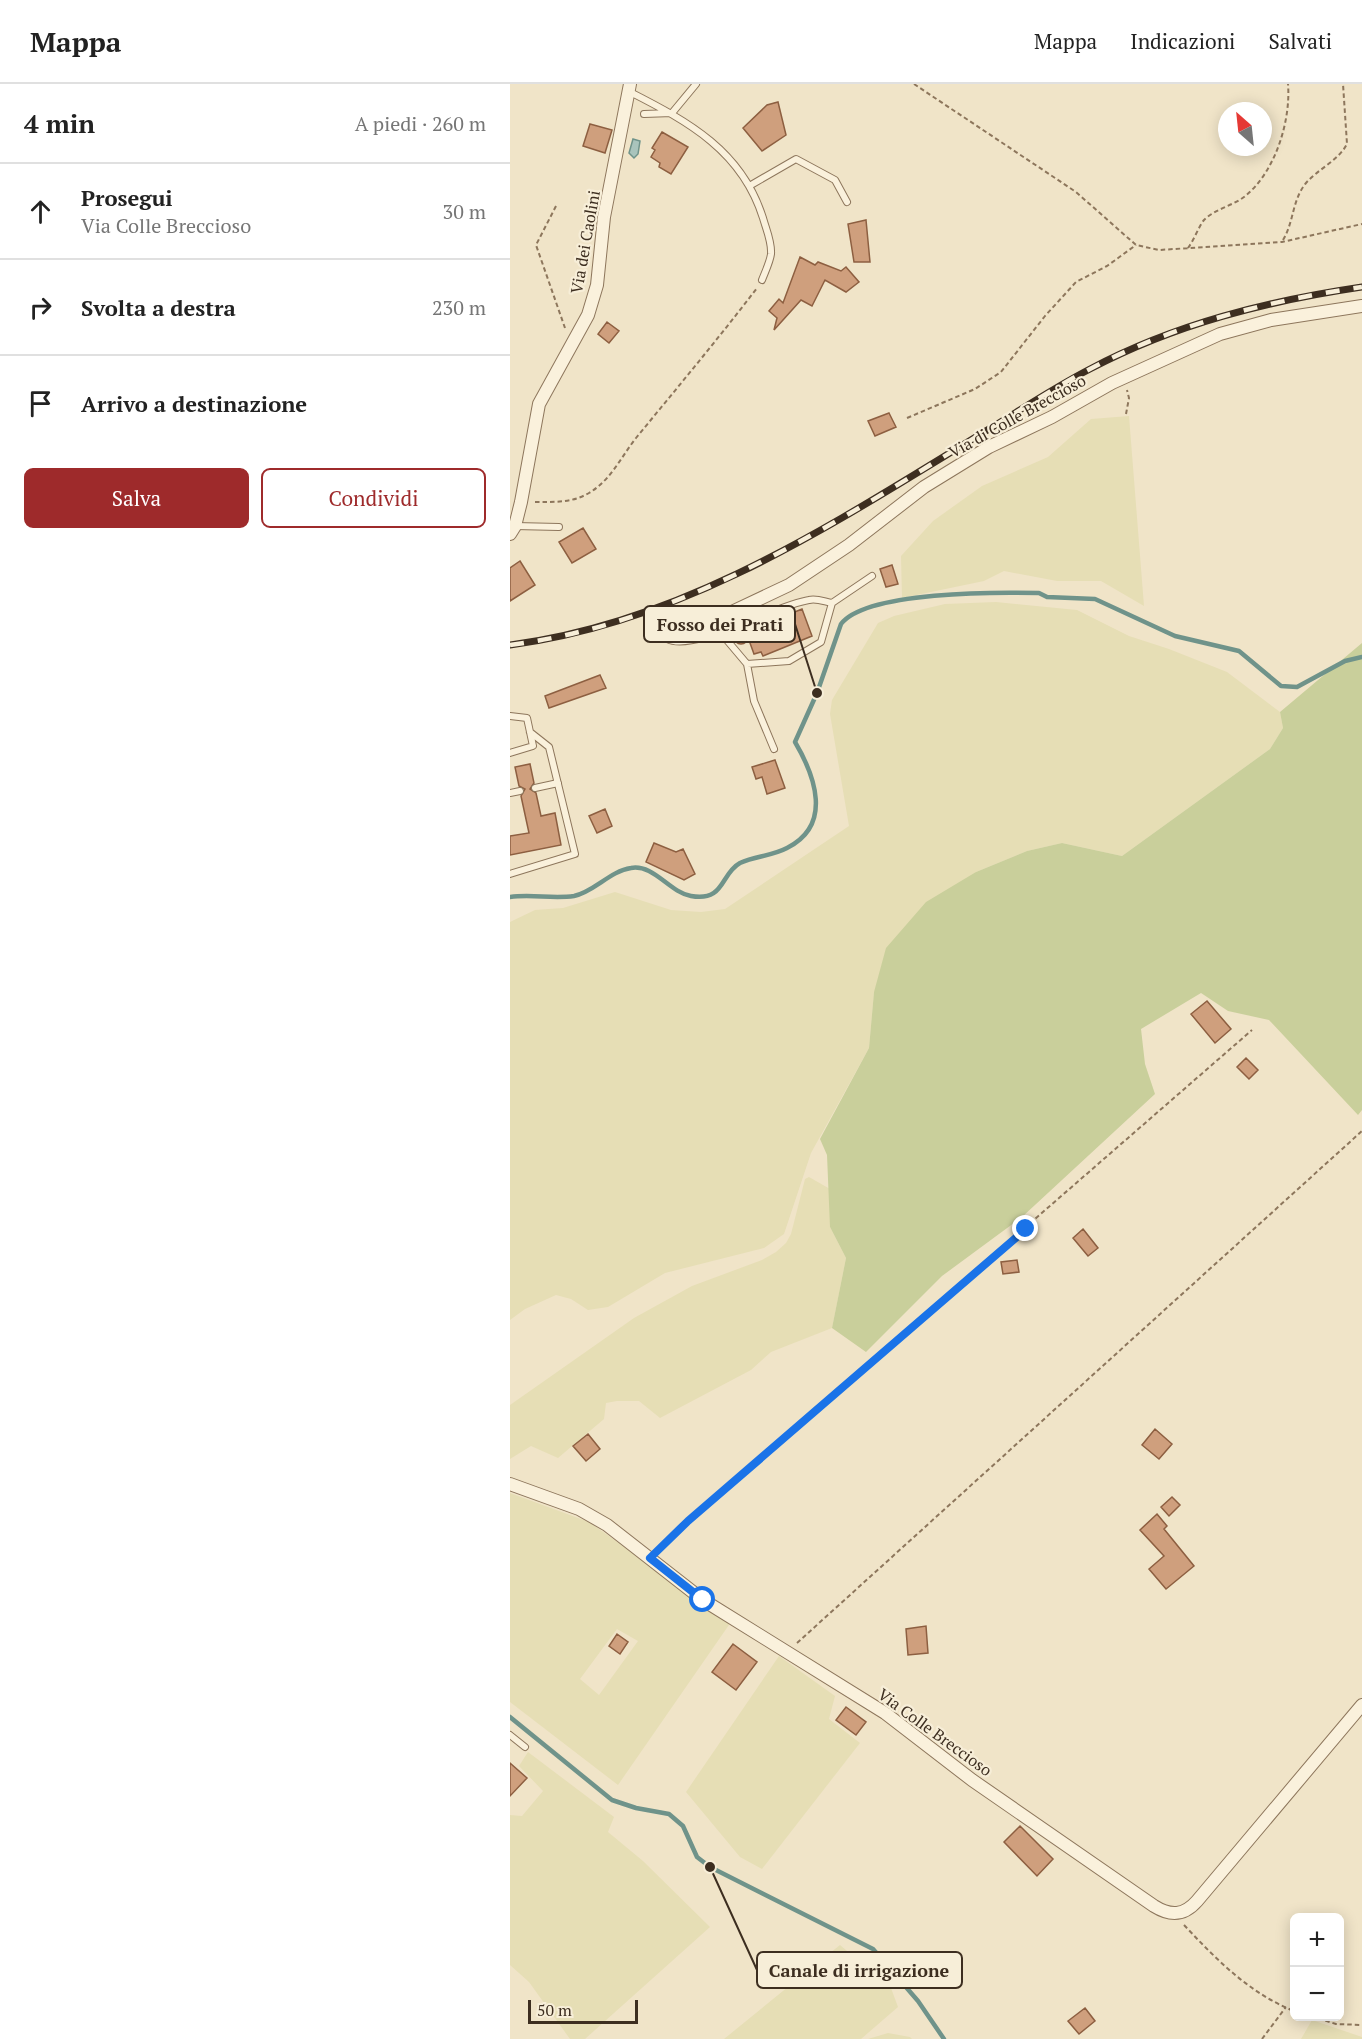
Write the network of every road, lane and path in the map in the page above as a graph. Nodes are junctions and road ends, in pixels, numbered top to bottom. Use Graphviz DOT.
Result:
graph roads {
  1 [pos="696,84"];
  2 [pos="914,84"];
  3 [pos="1288,84"];
  4 [pos="1344,84"];
  5 [pos="630,88"];
  6 [pos="672,113"];
  7 [pos="644,114"];
  8 [pos="751,185"];
  9 [pos="847,202"];
  10 [pos="556,206"];
  11 [pos="1362,224"];
  12 [pos="1282,242"];
  13 [pos="1136,245"];
  14 [pos="1188,248"];
  15 [pos="762,280"];
  16 [pos="1362,306"];
  17 [pos="567,351"];
  18 [pos="1123,378"];
  19 [pos="1125,414"];
  20 [pos="907,418"];
  21 [pos="521,502"];
  22 [pos="559,527"];
  23 [pos="513,530"];
  24 [pos="872,576"];
  25 [pos="832,603"];
  26 [pos="717,619"];
  27 [pos="720,632"];
  28 [pos="667,639"];
  29 [pos="747,664"];
  30 [pos="510,716"];
  31 [pos="530,732"];
  32 [pos="774,749"];
  33 [pos="510,753"];
  34 [pos="558,783"];
  35 [pos="534,788"];
  36 [pos="520,790"];
  37 [pos="510,793"];
  38 [pos="510,874"];
  39 [pos="1252,1030"];
  40 [pos="1362,1131"];
  41 [pos="510,1484"];
  42 [pos="650,1558"];
  43 [pos="787,1652"];
  44 [pos="1362,1705"];
  45 [pos="510,1735"];
  46 [pos="525,1747"];
  47 [pos="1174,1914"];
  48 [pos="1286,2007"];
  49 [pos="1290,2009"];
  50 [pos="1327,2021"];
  51 [pos="1362,2025"];
  52 [pos="1262,2039"];
  1 -- 6 [label="lane"];
  2 -- 13 [label="path"];
  3 -- 14 [label="path"];
  4 -- 12 [label="path"];
  5 -- 6 [label="lane"];
  5 -- 17 [label="street, Via dei Caolini"];
  6 -- 7 [label="lane"];
  6 -- 8 [label="lane"];
  8 -- 9 [label="lane"];
  8 -- 15 [label="lane"];
  10 -- 17 [label="path"];
  11 -- 12 [label="path"];
  12 -- 14 [label="path"];
  13 -- 14 [label="path"];
  13 -- 20 [label="path"];
  15 -- 21 [label="path"];
  16 -- 18 [label="street, Via di Colle Breccioso"];
  17 -- 21 [label="street, Via dei Caolini"];
  18 -- 19 [label="path"];
  18 -- 26 [label="street, Via di Colle Breccioso"];
  21 -- 23 [label="street, Via dei Caolini"];
  22 -- 23 [label="lane"];
  24 -- 25 [label="lane"];
  25 -- 27 [label="lane"];
  25 -- 29 [label="lane"];
  27 -- 28 [label="lane"];
  27 -- 29 [label="lane"];
  29 -- 32 [label="lane"];
  30 -- 31 [label="lane"];
  31 -- 33 [label="lane"];
  31 -- 34 [label="lane"];
  34 -- 35 [label="lane"];
  34 -- 38 [label="lane"];
  36 -- 37 [label="lane"];
  39 -- 42 [label="path"];
  40 -- 43 [label="path"];
  41 -- 42 [label="street, Via Colle Breccioso"];
  42 -- 43 [label="street, Via Colle Breccioso"];
  43 -- 47 [label="street, Via Colle Breccioso"];
  44 -- 47 [label="street"];
  45 -- 46 [label="lane"];
  47 -- 48 [label="path"];
  48 -- 49 [label="path"];
  48 -- 52 [label="path"];
  50 -- 51 [label="path"];
}
